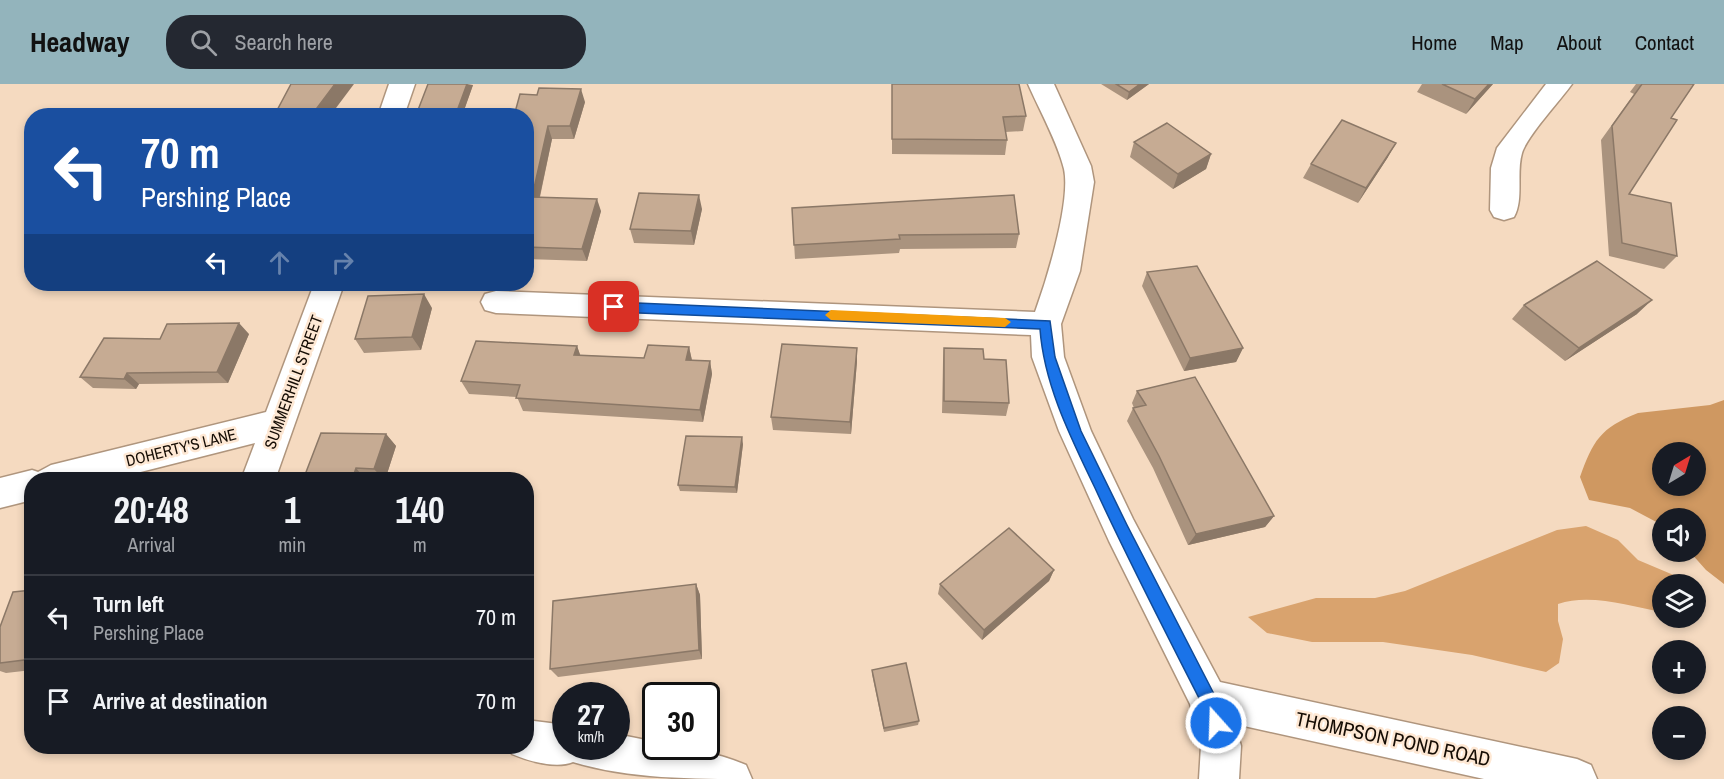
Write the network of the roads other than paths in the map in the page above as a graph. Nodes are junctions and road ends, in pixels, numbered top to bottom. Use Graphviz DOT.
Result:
graph roads {
  1 [pos="402,84"];
  2 [pos="1041,84"];
  3 [pos="1559,84"];
  4 [pos="394,108"];
  5 [pos="1504,210"];
  6 [pos="326,291"];
  7 [pos="496,302"];
  8 [pos="1046,324"];
  9 [pos="278,423"];
  10 [pos="83,472"];
  11 [pos="261,472"];
  12 [pos="24,487"];
  13 [pos="0,493"];
  14 [pos="1208,699"];
  15 [pos="534,741"];
  16 [pos="552,743"];
  17 [pos="630,757"];
  18 [pos="732,779"];
  19 [pos="1219,779"];
  20 [pos="1577,779"];
  1 -- 4 [label="street"];
  2 -- 8 [label="street"];
  3 -- 5 [label="street"];
  6 -- 9 [label="street, SUMMERHILL STREET"];
  7 -- 8 [label="street"];
  8 -- 14 [label="street"];
  9 -- 10 [label="street, DOHERTY'S LANE"];
  9 -- 11 [label="street, SUMMERHILL STREET"];
  12 -- 13 [label="street"];
  14 -- 19 [label="street"];
  14 -- 20 [label="street, THOMPSON POND ROAD"];
  15 -- 16 [label="street"];
  17 -- 18 [label="street"];
}
